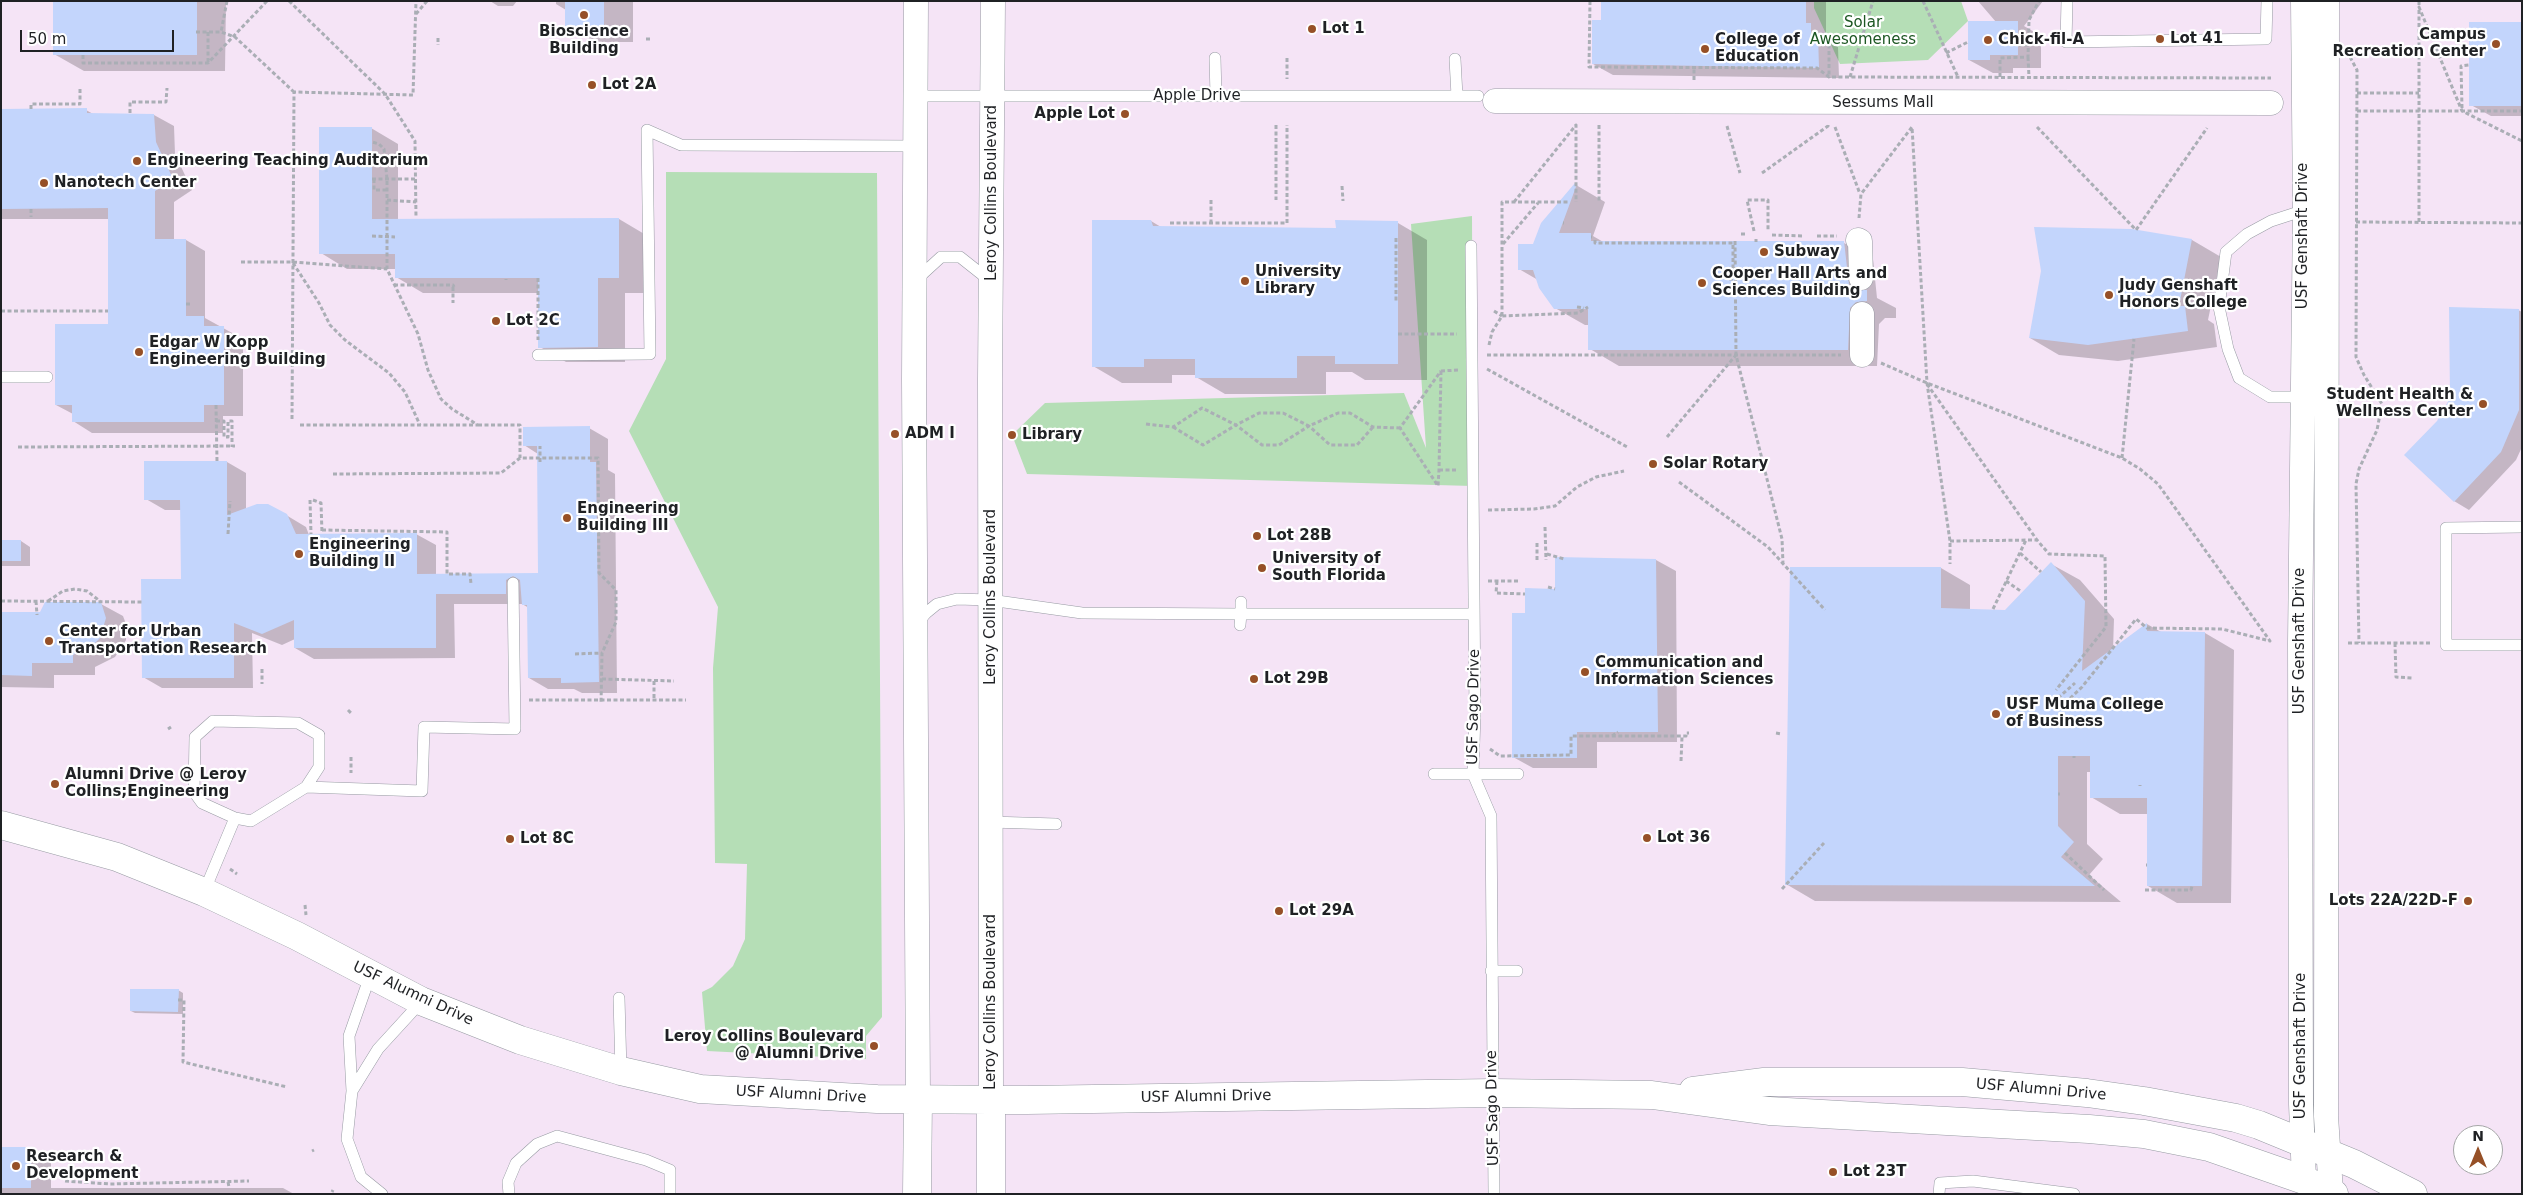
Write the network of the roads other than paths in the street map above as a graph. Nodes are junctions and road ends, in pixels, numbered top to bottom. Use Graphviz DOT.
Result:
graph roads {
  1 [pos="916,1"];
  2 [pos="993,1"];
  3 [pos="2067,1"];
  4 [pos="2267,1"];
  5 [pos="2303,1"];
  6 [pos="2326,1"];
  7 [pos="1215,58"];
  8 [pos="1455,59"];
  9 [pos="992,95"];
  10 [pos="917,96"];
  11 [pos="1216,96"];
  12 [pos="1457,96"];
  13 [pos="1486,99"];
  14 [pos="2271,103"];
  15 [pos="916,146"];
  16 [pos="2305,210"];
  17 [pos="1853,232"];
  18 [pos="1471,246"];
  19 [pos="1861,278"];
  20 [pos="916,280"];
  21 [pos="992,283"];
  22 [pos="1862,314"];
  23 [pos="538,352"];
  24 [pos="1862,355"];
  25 [pos="1,377"];
  26 [pos="47,377"];
  27 [pos="2302,397"];
  28 [pos="2522,527"];
  29 [pos="513,583"];
  30 [pos="990,600"];
  31 [pos="1474,614"];
  32 [pos="916,626"];
  33 [pos="2522,645"];
  34 [pos="1434,774"];
  35 [pos="1473,774"];
  36 [pos="1518,774"];
  37 [pos="306,787"];
  38 [pos="236,818"];
  39 [pos="990,822"];
  40 [pos="1056,824"];
  41 [pos="1,825"];
  42 [pos="204,892"];
  43 [pos="1492,971"];
  44 [pos="1517,971"];
  45 [pos="370,976"];
  46 [pos="619,998"];
  47 [pos="421,1001"];
  48 [pos="621,1072"];
  49 [pos="352,1091"];
  50 [pos="1493,1093"];
  51 [pos="1652,1095"];
  52 [pos="918,1099"];
  53 [pos="991,1100"];
  54 [pos="2302,1142"];
  55 [pos="2328,1153"];
  56 [pos="2321,1191"];
  57 [pos="382,1194"];
  58 [pos="509,1194"];
  59 [pos="670,1194"];
  60 [pos="918,1194"];
  61 [pos="992,1194"];
  62 [pos="1494,1194"];
  63 [pos="1939,1194"];
  64 [pos="2074,1194"];
  65 [pos="2413,1194"];
  1 -- 10 [label="street"];
  2 -- 9 [label="street, Leroy Collins Boulevard"];
  3 -- 4 [label="lane"];
  5 -- 16 [label="street, USF Genshaft Drive"];
  6 -- 55 [label="street, USF Genshaft Drive"];
  7 -- 11 [label="lane"];
  8 -- 12 [label="lane"];
  9 -- 10 [label="lane, Apple Drive"];
  9 -- 11 [label="lane, Apple Drive"];
  9 -- 21 [label="street, Leroy Collins Boulevard"];
  10 -- 15 [label="street"];
  11 -- 12 [label="lane, Apple Drive"];
  12 -- 13 [label="lane, Apple Drive"];
  13 -- 14 [label="street, Sessums Mall"];
  15 -- 20 [label="street"];
  15 -- 23 [label="lane"];
  16 -- 27 [label="street, USF Genshaft Drive"];
  16 -- 27 [label="lane"];
  17 -- 19 [label="street"];
  18 -- 31 [label="lane, USF Sago Drive"];
  20 -- 21 [label="lane"];
  20 -- 32 [label="street"];
  21 -- 30 [label="street, Leroy Collins Boulevard"];
  22 -- 24 [label="street"];
  25 -- 26 [label="lane"];
  27 -- 54 [label="street, USF Genshaft Drive"];
  28 -- 33 [label="lane"];
  29 -- 37 [label="lane"];
  30 -- 31 [label="lane"];
  30 -- 32 [label="lane"];
  30 -- 39 [label="street, Leroy Collins Boulevard"];
  31 -- 35 [label="lane, USF Sago Drive"];
  32 -- 52 [label="street"];
  34 -- 35 [label="lane"];
  35 -- 36 [label="lane"];
  35 -- 43 [label="lane, USF Sago Drive"];
  37 -- 38 [label="lane"];
  37 -- 38 [label="lane"];
  38 -- 42 [label="lane"];
  39 -- 40 [label="lane"];
  39 -- 53 [label="street, Leroy Collins Boulevard"];
  41 -- 42 [label="street, USF Alumni Drive"];
  42 -- 45 [label="street, USF Alumni Drive"];
  43 -- 44 [label="lane"];
  43 -- 50 [label="lane, USF Sago Drive"];
  45 -- 47 [label="street, USF Alumni Drive"];
  45 -- 49 [label="lane"];
  46 -- 48 [label="lane"];
  47 -- 48 [label="street, USF Alumni Drive"];
  47 -- 49 [label="lane"];
  48 -- 52 [label="street, USF Alumni Drive"];
  49 -- 57 [label="lane"];
  50 -- 51 [label="street, USF Alumni Drive"];
  50 -- 53 [label="street, USF Alumni Drive"];
  50 -- 62 [label="lane, USF Sago Drive"];
  51 -- 54 [label="street, USF Alumni Drive"];
  51 -- 56 [label="street, USF Alumni Drive"];
  52 -- 53 [label="street, USF Alumni Drive"];
  52 -- 60 [label="street"];
  53 -- 61 [label="street, Leroy Collins Boulevard"];
  54 -- 55 [label="street, USF Alumni Drive"];
  54 -- 56 [label="street, USF Genshaft Drive"];
  55 -- 56 [label="street, USF Genshaft Drive"];
  55 -- 65 [label="street, USF Alumni Drive"];
  58 -- 59 [label="lane"];
  63 -- 64 [label="lane"];
}
